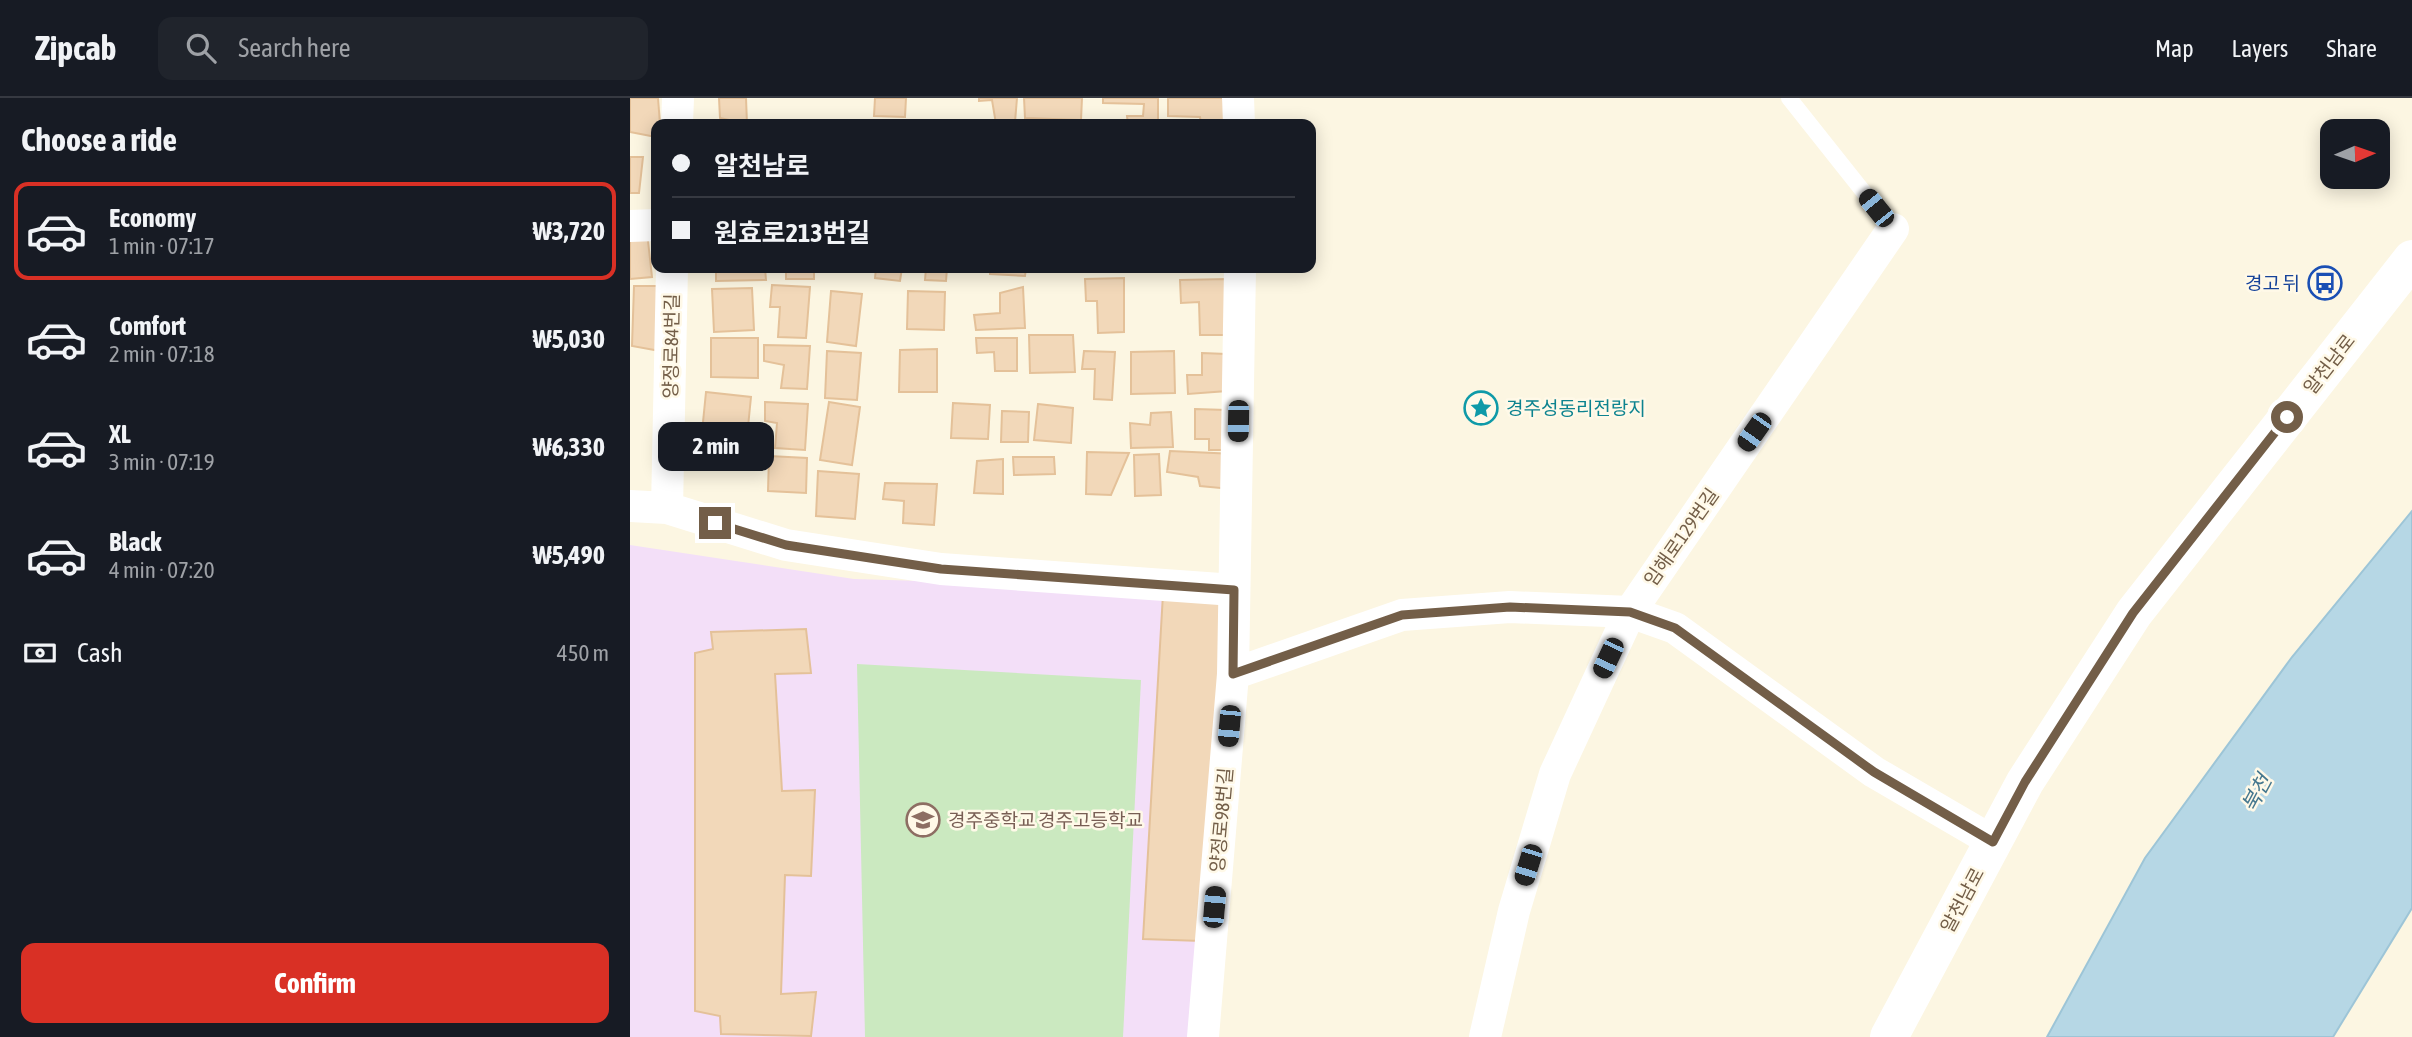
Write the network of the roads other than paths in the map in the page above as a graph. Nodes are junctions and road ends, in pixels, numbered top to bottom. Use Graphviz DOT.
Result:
graph roads {
  1 [pos="678,98"];
  2 [pos="1238,98"];
  3 [pos="1789,98"];
  4 [pos="677,119"];
  5 [pos="1238,119"];
  6 [pos="651,225"];
  7 [pos="630,226"];
  8 [pos="1893,229"];
  9 [pos="2412,259"];
  10 [pos="672,273"];
  11 [pos="1240,273"];
  12 [pos="630,506"];
  13 [pos="667,508"];
  14 [pos="1234,590"];
  15 [pos="1630,612"];
  16 [pos="1233,674"];
  17 [pos="1993,842"];
  18 [pos="1203,1037"];
  19 [pos="1485,1037"];
  20 [pos="1889,1037"];
  1 -- 4 [label="street"];
  2 -- 5 [label="street"];
  3 -- 8 [label="lane"];
  6 -- 7 [label="street"];
  8 -- 15 [label="street, 임해로129번길"];
  9 -- 17 [label="street, 알천남로"];
  10 -- 13 [label="street, 양정로84번길"];
  11 -- 14 [label="street, 양정로98번길"];
  12 -- 13 [label="street"];
  13 -- 14 [label="street"];
  14 -- 16 [label="street, 양정로98번길"];
  15 -- 16 [label="street"];
  15 -- 17 [label="street"];
  15 -- 19 [label="street, 임해로129번길"];
  16 -- 18 [label="street, 양정로98번길"];
  17 -- 20 [label="street, 알천남로"];
}
